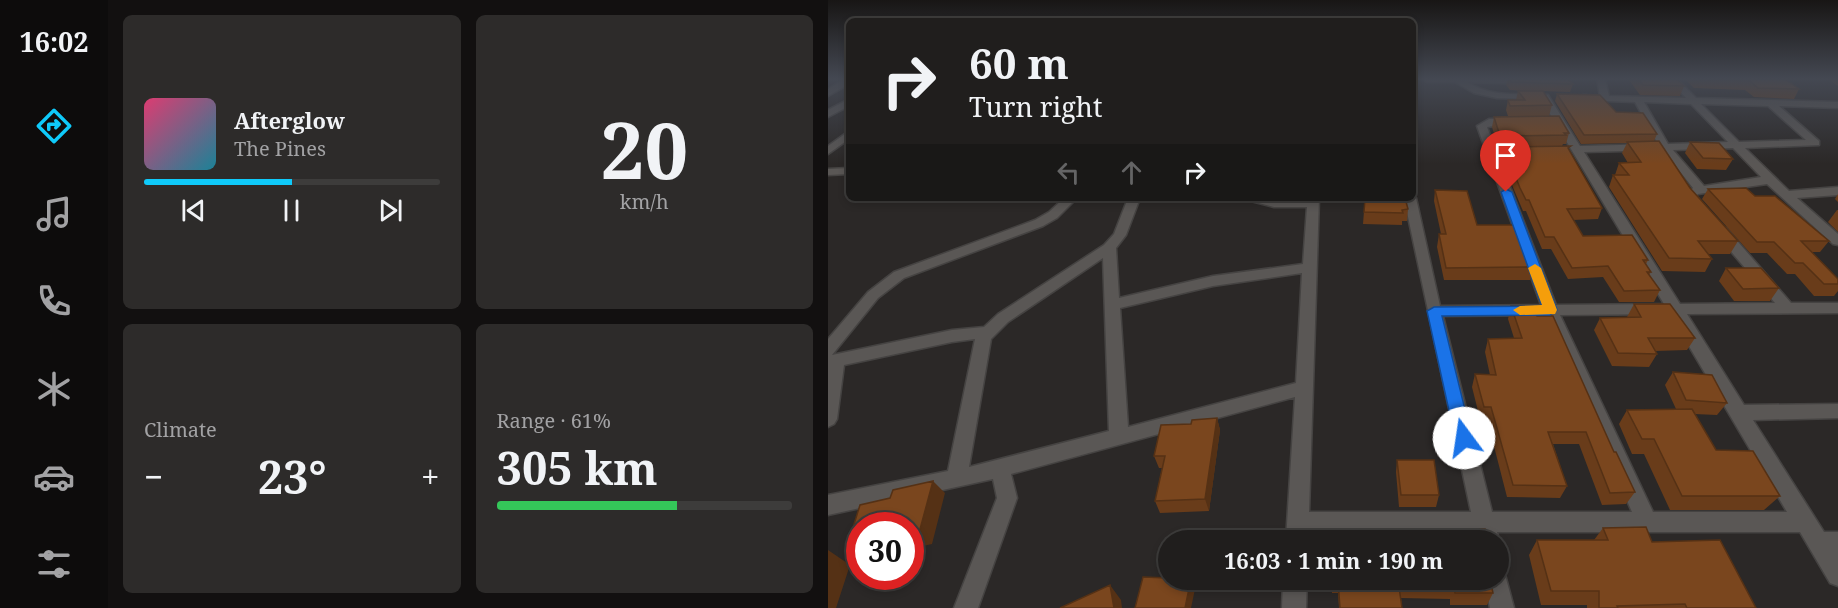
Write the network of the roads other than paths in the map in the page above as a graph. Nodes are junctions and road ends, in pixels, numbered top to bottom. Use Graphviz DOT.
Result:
graph roads {
  1 [pos="1498,107"];
  2 [pos="1553,107"];
  3 [pos="1643,107"];
  4 [pos="1700,107"];
  5 [pos="1775,107"];
  6 [pos="1495,108"];
  7 [pos="1529,121"];
  8 [pos="846,136"];
  9 [pos="1734,144"];
  10 [pos="1664,145"];
  11 [pos="1574,150"];
  12 [pos="828,151"];
  13 [pos="846,171"];
  14 [pos="828,172"];
  15 [pos="1770,180"];
  16 [pos="1694,191"];
  17 [pos="1838,191"];
  18 [pos="1786,195"];
  19 [pos="1068,201"];
  20 [pos="1133,201"];
  21 [pos="1269,201"];
  22 [pos="1294,201"];
  23 [pos="1313,201"];
  24 [pos="1411,201"];
  25 [pos="1838,241"];
  26 [pos="1109,248"];
  27 [pos="1310,267"];
  28 [pos="1112,305"];
  29 [pos="1787,308"];
  30 [pos="1838,308"];
  31 [pos="1674,309"];
  32 [pos="1550,310"];
  33 [pos="1434,311"];
  34 [pos="988,332"];
  35 [pos="831,358"];
  36 [pos="1304,388"];
  37 [pos="1838,411"];
  38 [pos="1738,413"];
  39 [pos="828,419"];
  40 [pos="1119,437"];
  41 [pos="1000,468"];
  42 [pos="957,478"];
  43 [pos="828,505"];
  44 [pos="1647,522"];
  45 [pos="1806,522"];
  46 [pos="1297,530"];
  47 [pos="1486,530"];
  48 [pos="1504,530"];
  49 [pos="1828,543"];
  50 [pos="1838,575"];
  51 [pos="1295,590"];
  52 [pos="1498,590"];
  53 [pos="966,608"];
  54 [pos="1294,608"];
  55 [pos="1502,608"];
  1 -- 6 [label="street"];
  2 -- 11 [label="street"];
  3 -- 10 [label="street"];
  4 -- 9 [label="street"];
  5 -- 9 [label="street"];
  6 -- 7 [label="street"];
  6 -- 32 [label="street"];
  8 -- 12 [label="street"];
  9 -- 10 [label="street"];
  9 -- 15 [label="street"];
  10 -- 11 [label="street"];
  10 -- 16 [label="street"];
  11 -- 31 [label="street"];
  13 -- 14 [label="street"];
  15 -- 16 [label="street"];
  15 -- 18 [label="street"];
  16 -- 29 [label="street"];
  17 -- 18 [label="street"];
  18 -- 25 [label="street"];
  19 -- 35 [label="street"];
  20 -- 26 [label="street"];
  21 -- 22 [label="street"];
  23 -- 27 [label="street"];
  24 -- 33 [label="street"];
  26 -- 28 [label="street"];
  26 -- 34 [label="street"];
  27 -- 28 [label="street"];
  27 -- 36 [label="street"];
  28 -- 40 [label="street"];
  29 -- 30 [label="street"];
  29 -- 31 [label="street"];
  31 -- 32 [label="street"];
  31 -- 38 [label="street"];
  32 -- 33 [label="street"];
  32 -- 44 [label="street"];
  33 -- 47 [label="street"];
  34 -- 35 [label="street"];
  34 -- 42 [label="street"];
  35 -- 39 [label="street"];
  36 -- 40 [label="street"];
  36 -- 46 [label="street"];
  37 -- 38 [label="street"];
  38 -- 45 [label="street"];
  40 -- 41 [label="street"];
  41 -- 42 [label="street"];
  41 -- 53 [label="street"];
  42 -- 43 [label="street"];
  44 -- 45 [label="street"];
  44 -- 48 [label="street"];
  45 -- 49 [label="street"];
  49 -- 50 [label="street"];
  51 -- 54 [label="street"];
  52 -- 55 [label="street"];
}
